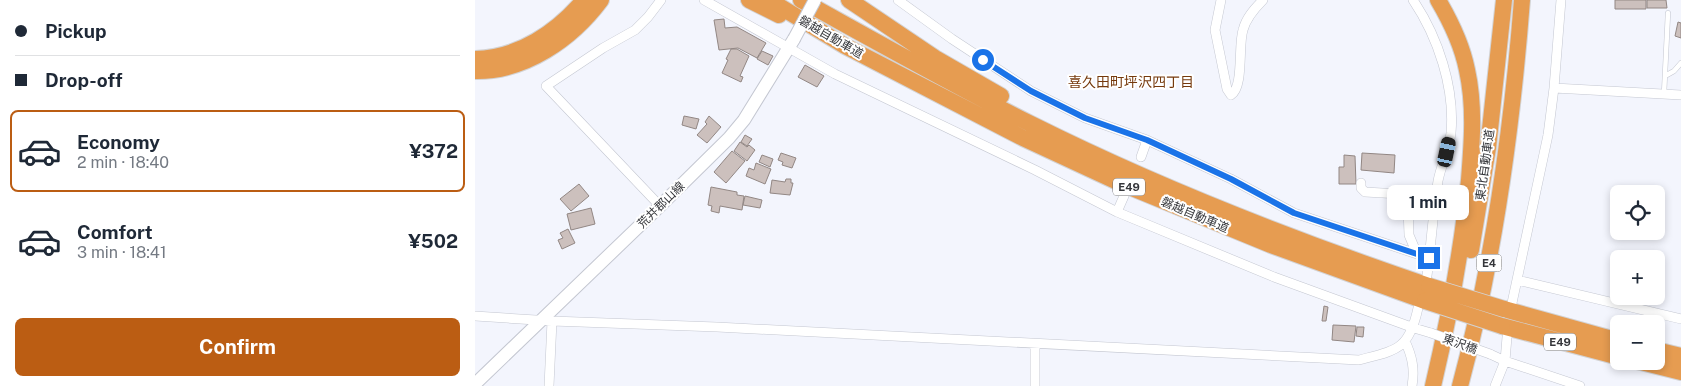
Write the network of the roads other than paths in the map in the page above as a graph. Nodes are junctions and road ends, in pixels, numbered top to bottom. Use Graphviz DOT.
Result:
graph roads {
  1 [pos="584,0"];
  2 [pos="601,0"];
  3 [pos="661,0"];
  4 [pos="704,0"];
  5 [pos="749,0"];
  6 [pos="769,0"];
  7 [pos="801,0"];
  8 [pos="815,0"];
  9 [pos="849,0"];
  10 [pos="898,0"];
  11 [pos="1221,0"];
  12 [pos="1263,0"];
  13 [pos="1413,0"];
  14 [pos="1438,0"];
  15 [pos="1504,0"];
  16 [pos="1522,0"];
  17 [pos="1532,0"];
  18 [pos="1561,0"];
  19 [pos="1668,14"];
  20 [pos="791,44"];
  21 [pos="845,46"];
  22 [pos="475,59"];
  23 [pos="1681,63"];
  24 [pos="475,71"];
  25 [pos="1665,76"];
  26 [pos="1554,88"];
  27 [pos="1664,94"];
  28 [pos="1681,96"];
  29 [pos="1508,139"];
  30 [pos="1147,140"];
  31 [pos="1141,157"];
  32 [pos="1361,183"];
  33 [pos="1124,196"];
  34 [pos="1210,204"];
  35 [pos="661,206"];
  36 [pos="1117,212"];
  37 [pos="1417,254"];
  38 [pos="1429,258"];
  39 [pos="1517,280"];
  40 [pos="1425,293"];
  41 [pos="1508,306"];
  42 [pos="475,316"];
  43 [pos="1681,319"];
  44 [pos="546,321"];
  45 [pos="1413,328"];
  46 [pos="1505,331"];
  47 [pos="1610,338"];
  48 [pos="1405,341"];
  49 [pos="1035,344"];
  50 [pos="1665,352"];
  51 [pos="1610,355"];
  52 [pos="1681,356"];
  53 [pos="1505,361"];
  54 [pos="1665,368"];
  55 [pos="1681,372"];
  56 [pos="475,384"];
  57 [pos="549,386"];
  58 [pos="1035,386"];
  59 [pos="1412,386"];
  60 [pos="1433,386"];
  61 [pos="1438,386"];
  62 [pos="1460,386"];
  63 [pos="1495,386"];
  64 [pos="1579,386"];
  1 -- 22 [label="highway"];
  2 -- 24 [label="highway"];
  3 -- 35 [label="street"];
  4 -- 20 [label="street, 東沢橋"];
  5 -- 21 [label="highway"];
  6 -- 21 [label="highway, 磐越自動車道 / E49"];
  7 -- 34 [label="highway, 磐越自動車道 / E49"];
  8 -- 20 [label="main road, 荒井郡山線, bridge"];
  9 -- 34 [label="highway"];
  10 -- 30 [label="street"];
  11 -- 12 [label="street"];
  13 -- 38 [label="street"];
  14 -- 60 [label="highway"];
  15 -- 61 [label="highway, 東北自動車道 / E4"];
  16 -- 29 [label="highway, 東北自動車道 / E4"];
  17 -- 29 [label="highway"];
  18 -- 26 [label="street"];
  19 -- 25 [label="lane"];
  20 -- 35 [label="main road, 荒井郡山線"];
  20 -- 36 [label="street, 東沢橋"];
  21 -- 40 [label="highway, 磐越自動車道 / E49"];
  23 -- 25 [label="lane"];
  25 -- 27 [label="lane"];
  26 -- 27 [label="street"];
  26 -- 39 [label="street"];
  27 -- 28 [label="street"];
  29 -- 62 [label="highway, 東北自動車道 / E4"];
  30 -- 31 [label="street"];
  30 -- 37 [label="street"];
  32 -- 37 [label="street"];
  33 -- 36 [label="street"];
  34 -- 40 [label="highway, 磐越自動車道 / E49"];
  35 -- 44 [label="main road, 荒井郡山線"];
  36 -- 45 [label="street, 東沢橋"];
  37 -- 38 [label="street"];
  38 -- 40 [label="street"];
  39 -- 41 [label="street"];
  39 -- 43 [label="street"];
  40 -- 41 [label="highway, 磐越自動車道 / E49, bridge"];
  40 -- 45 [label="street"];
  40 -- 46 [label="highway, 磐越自動車道 / E49, bridge"];
  41 -- 47 [label="highway, 磐越自動車道 / E49"];
  42 -- 44 [label="street"];
  44 -- 49 [label="street"];
  44 -- 56 [label="main road, 荒井郡山線"];
  44 -- 57 [label="street"];
  45 -- 48 [label="street"];
  45 -- 53 [label="street, 東沢橋, bridge"];
  46 -- 51 [label="highway, 磐越自動車道 / E49"];
  46 -- 53 [label="street"];
  48 -- 49 [label="street"];
  48 -- 59 [label="street"];
  49 -- 58 [label="street"];
  50 -- 52 [label="highway"];
  53 -- 63 [label="street"];
  53 -- 64 [label="street, 東沢橋"];
  54 -- 55 [label="highway"];
}
